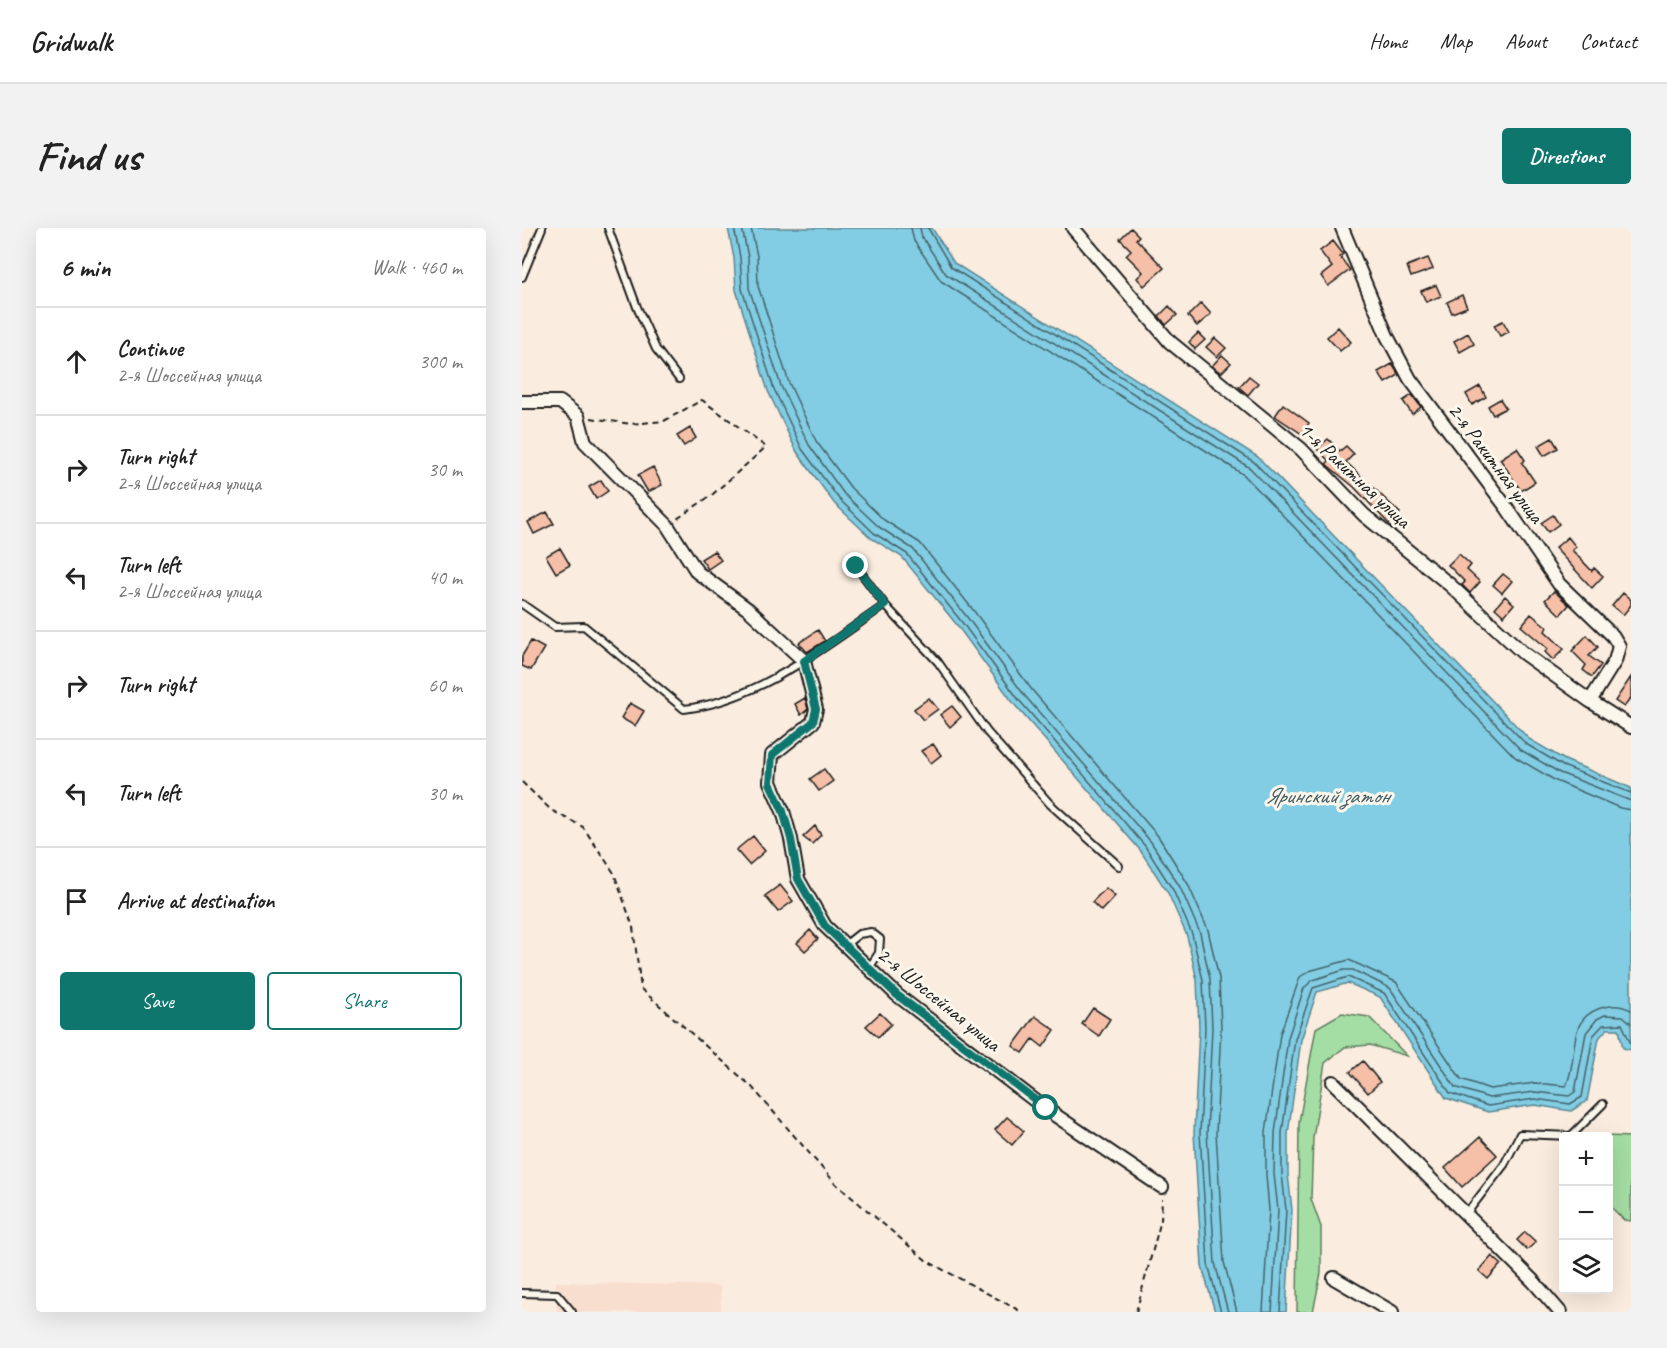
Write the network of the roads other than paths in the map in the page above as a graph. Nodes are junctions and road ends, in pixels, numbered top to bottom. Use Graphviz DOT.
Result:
graph roads {
  1 [pos="542,228"];
  2 [pos="608,228"];
  3 [pos="1073,228"];
  4 [pos="1342,228"];
  5 [pos="522,277"];
  6 [pos="679,379"];
  7 [pos="522,402"];
  8 [pos="856,566"];
  9 [pos="522,604"];
  10 [pos="885,605"];
  11 [pos="804,661"];
  12 [pos="1590,701"];
  13 [pos="1631,728"];
  14 [pos="1119,866"];
  15 [pos="845,945"];
  16 [pos="869,968"];
  17 [pos="1334,1082"];
  18 [pos="1603,1104"];
  19 [pos="1162,1187"];
  20 [pos="1466,1214"];
  21 [pos="1334,1278"];
  22 [pos="522,1293"];
  23 [pos="572,1312"];
  24 [pos="1392,1312"];
  25 [pos="1560,1312"];
  1 -- 5 [label="lane"];
  2 -- 6 [label="lane"];
  3 -- 12 [label="street, 1-я Ракитная улица"];
  4 -- 12 [label="street, 2-я Ракитная улица"];
  7 -- 11 [label="street"];
  8 -- 10 [label="lane"];
  9 -- 11 [label="lane"];
  10 -- 11 [label="lane"];
  10 -- 14 [label="lane"];
  11 -- 15 [label="street, 2-я Шоссейная улица"];
  12 -- 13 [label="street, 1-я Ракитная улица"];
  15 -- 16 [label="street, 2-я Шоссейная улица"];
  15 -- 16 [label="lane"];
  16 -- 19 [label="street, 2-я Шоссейная улица"];
  17 -- 20 [label="street"];
  18 -- 20 [label="lane"];
  20 -- 25 [label="street"];
  21 -- 24 [label="street"];
  22 -- 23 [label="lane"];
}
